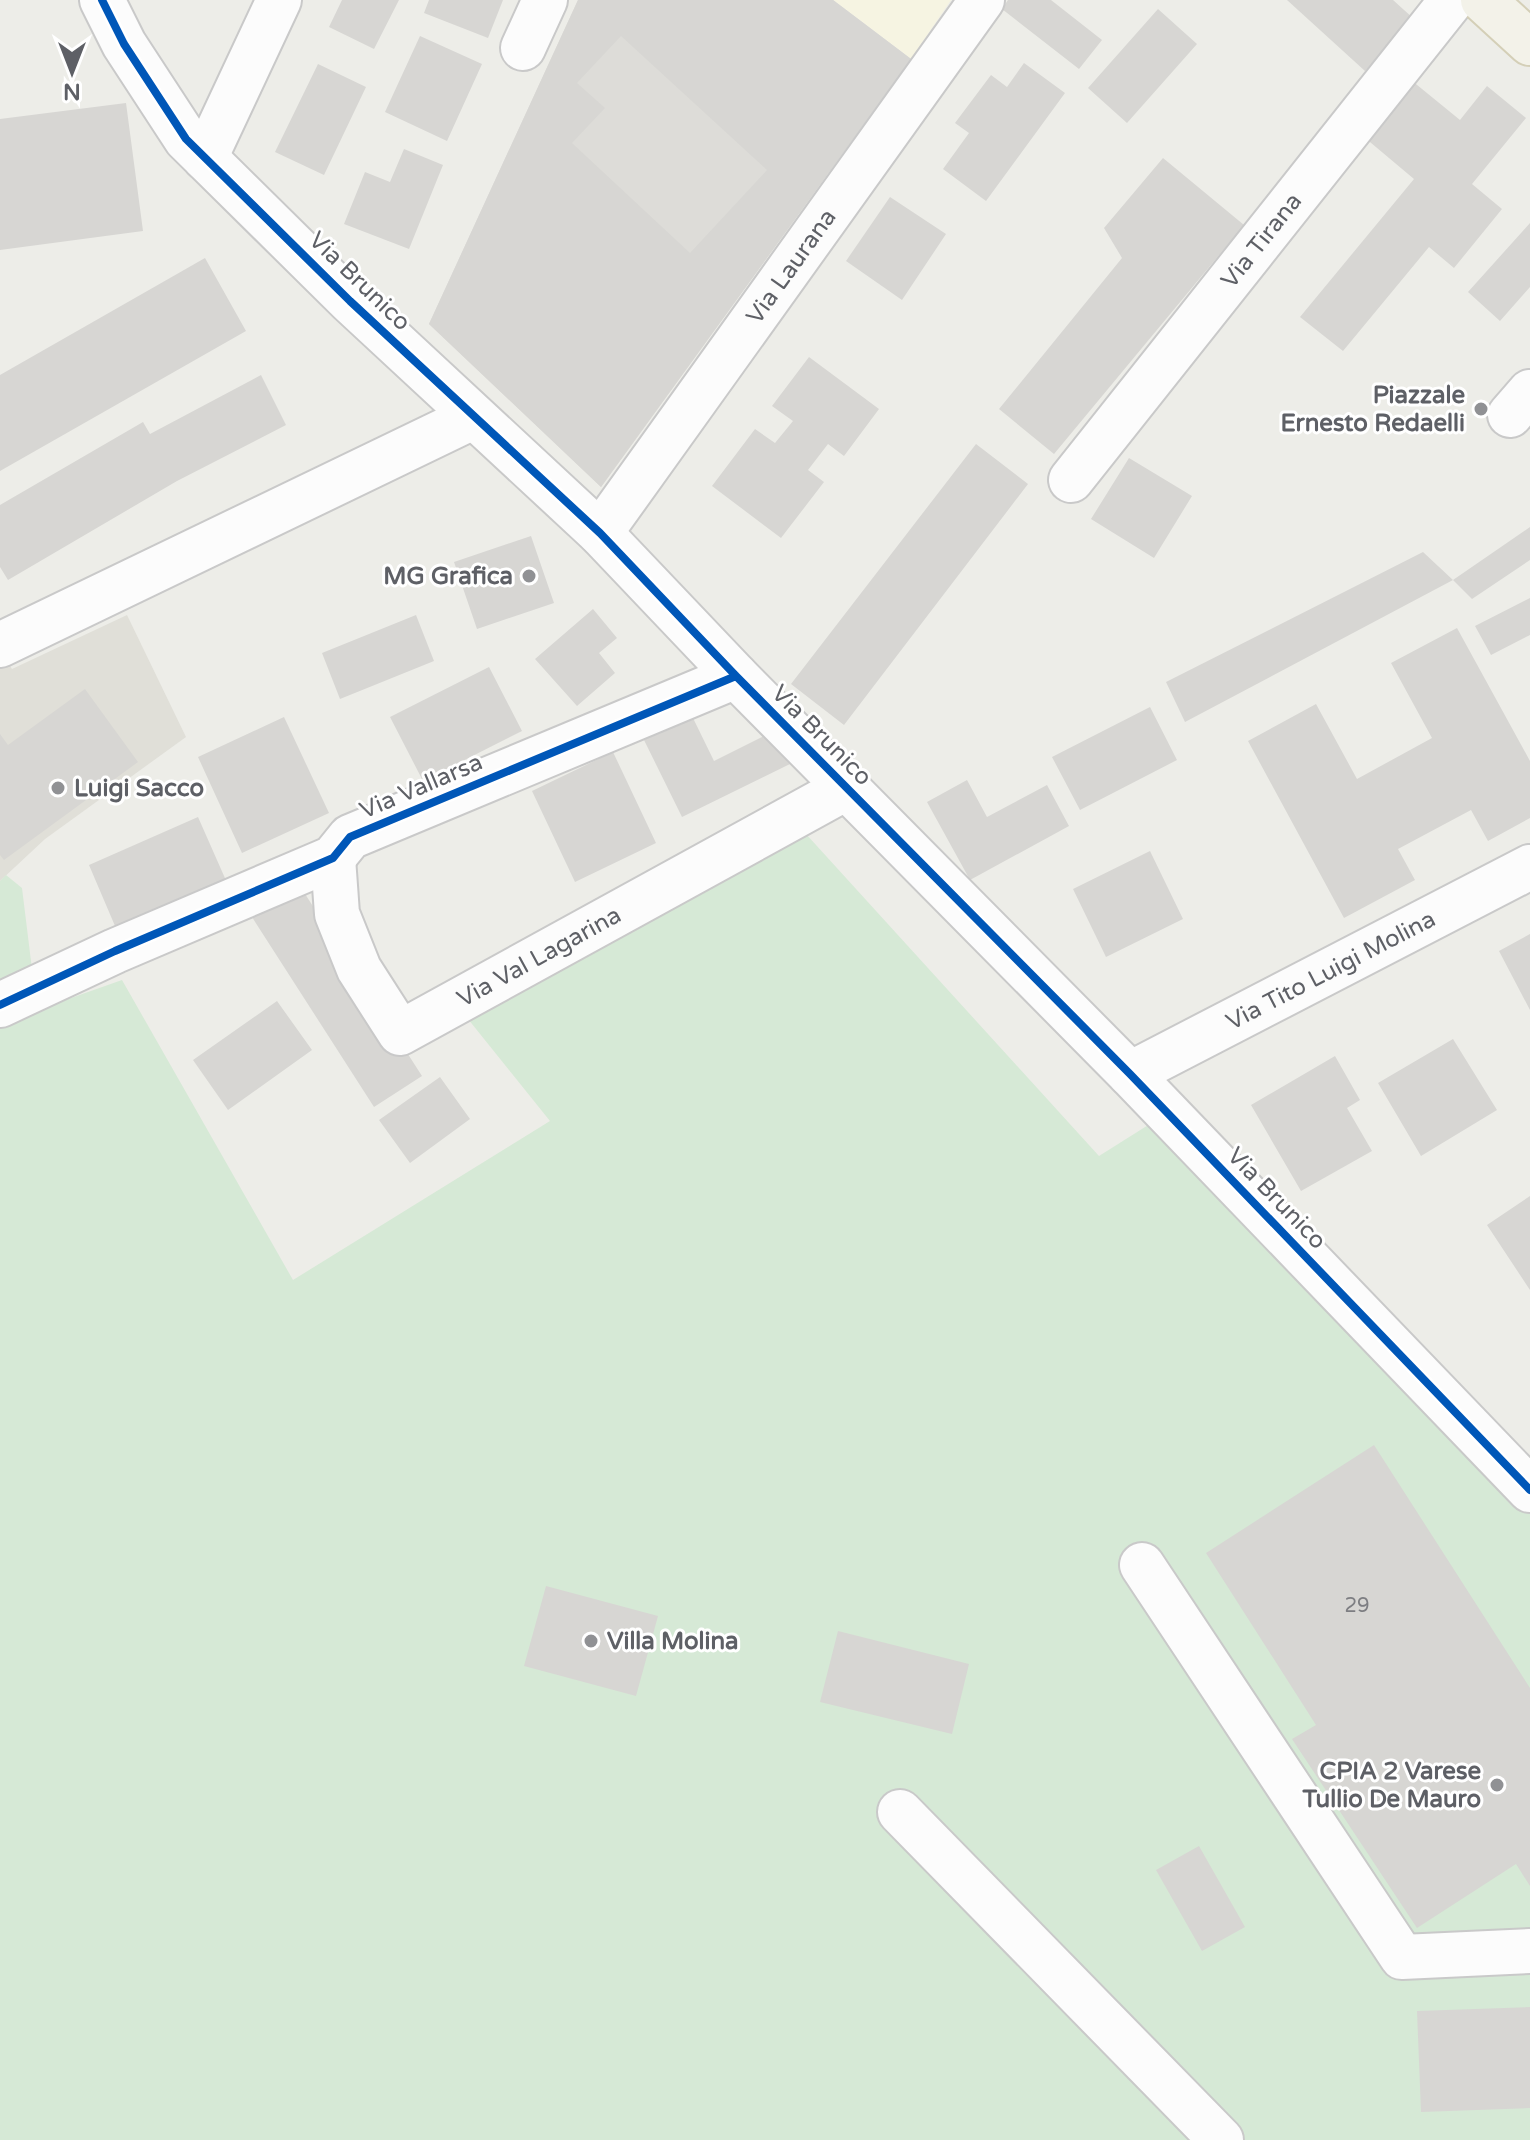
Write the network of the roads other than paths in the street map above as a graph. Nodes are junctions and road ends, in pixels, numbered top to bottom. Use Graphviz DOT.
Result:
graph roads {
  1 [pos="102,0"];
  2 [pos="279,0"];
  3 [pos="545,0"];
  4 [pos="982,0"];
  5 [pos="1452,0"];
  6 [pos="523,48"];
  7 [pos="205,158"];
  8 [pos="473,417"];
  9 [pos="1071,480"];
  10 [pos="600,533"];
  11 [pos="0,645"];
  12 [pos="736,676"];
  13 [pos="846,788"];
  14 [pos="333,858"];
  15 [pos="1530,867"];
  16 [pos="0,1005"];
  17 [pos="1130,1074"];
  18 [pos="1530,1490"];
  19 [pos="1142,1565"];
  20 [pos="900,1812"];
  21 [pos="1530,1951"];
  22 [pos="1221,2140"];
  1 -- 7 [label="street, Via Brunico"];
  2 -- 7 [label="street"];
  3 -- 6 [label="street"];
  4 -- 10 [label="street, Via Laurana"];
  5 -- 9 [label="street, Via Tirana"];
  7 -- 8 [label="street, Via Brunico"];
  8 -- 10 [label="street, Via Brunico"];
  8 -- 11 [label="street"];
  10 -- 12 [label="street, Via Brunico"];
  12 -- 13 [label="street, Via Brunico"];
  12 -- 14 [label="street, Via Vallarsa"];
  13 -- 14 [label="street, Via Val Lagarina"];
  13 -- 17 [label="street, Via Brunico"];
  14 -- 16 [label="street, Via Vallarsa"];
  15 -- 17 [label="street, Via Tito Luigi Molina"];
  17 -- 18 [label="street, Via Brunico"];
  19 -- 21 [label="street"];
  20 -- 22 [label="street"];
}
